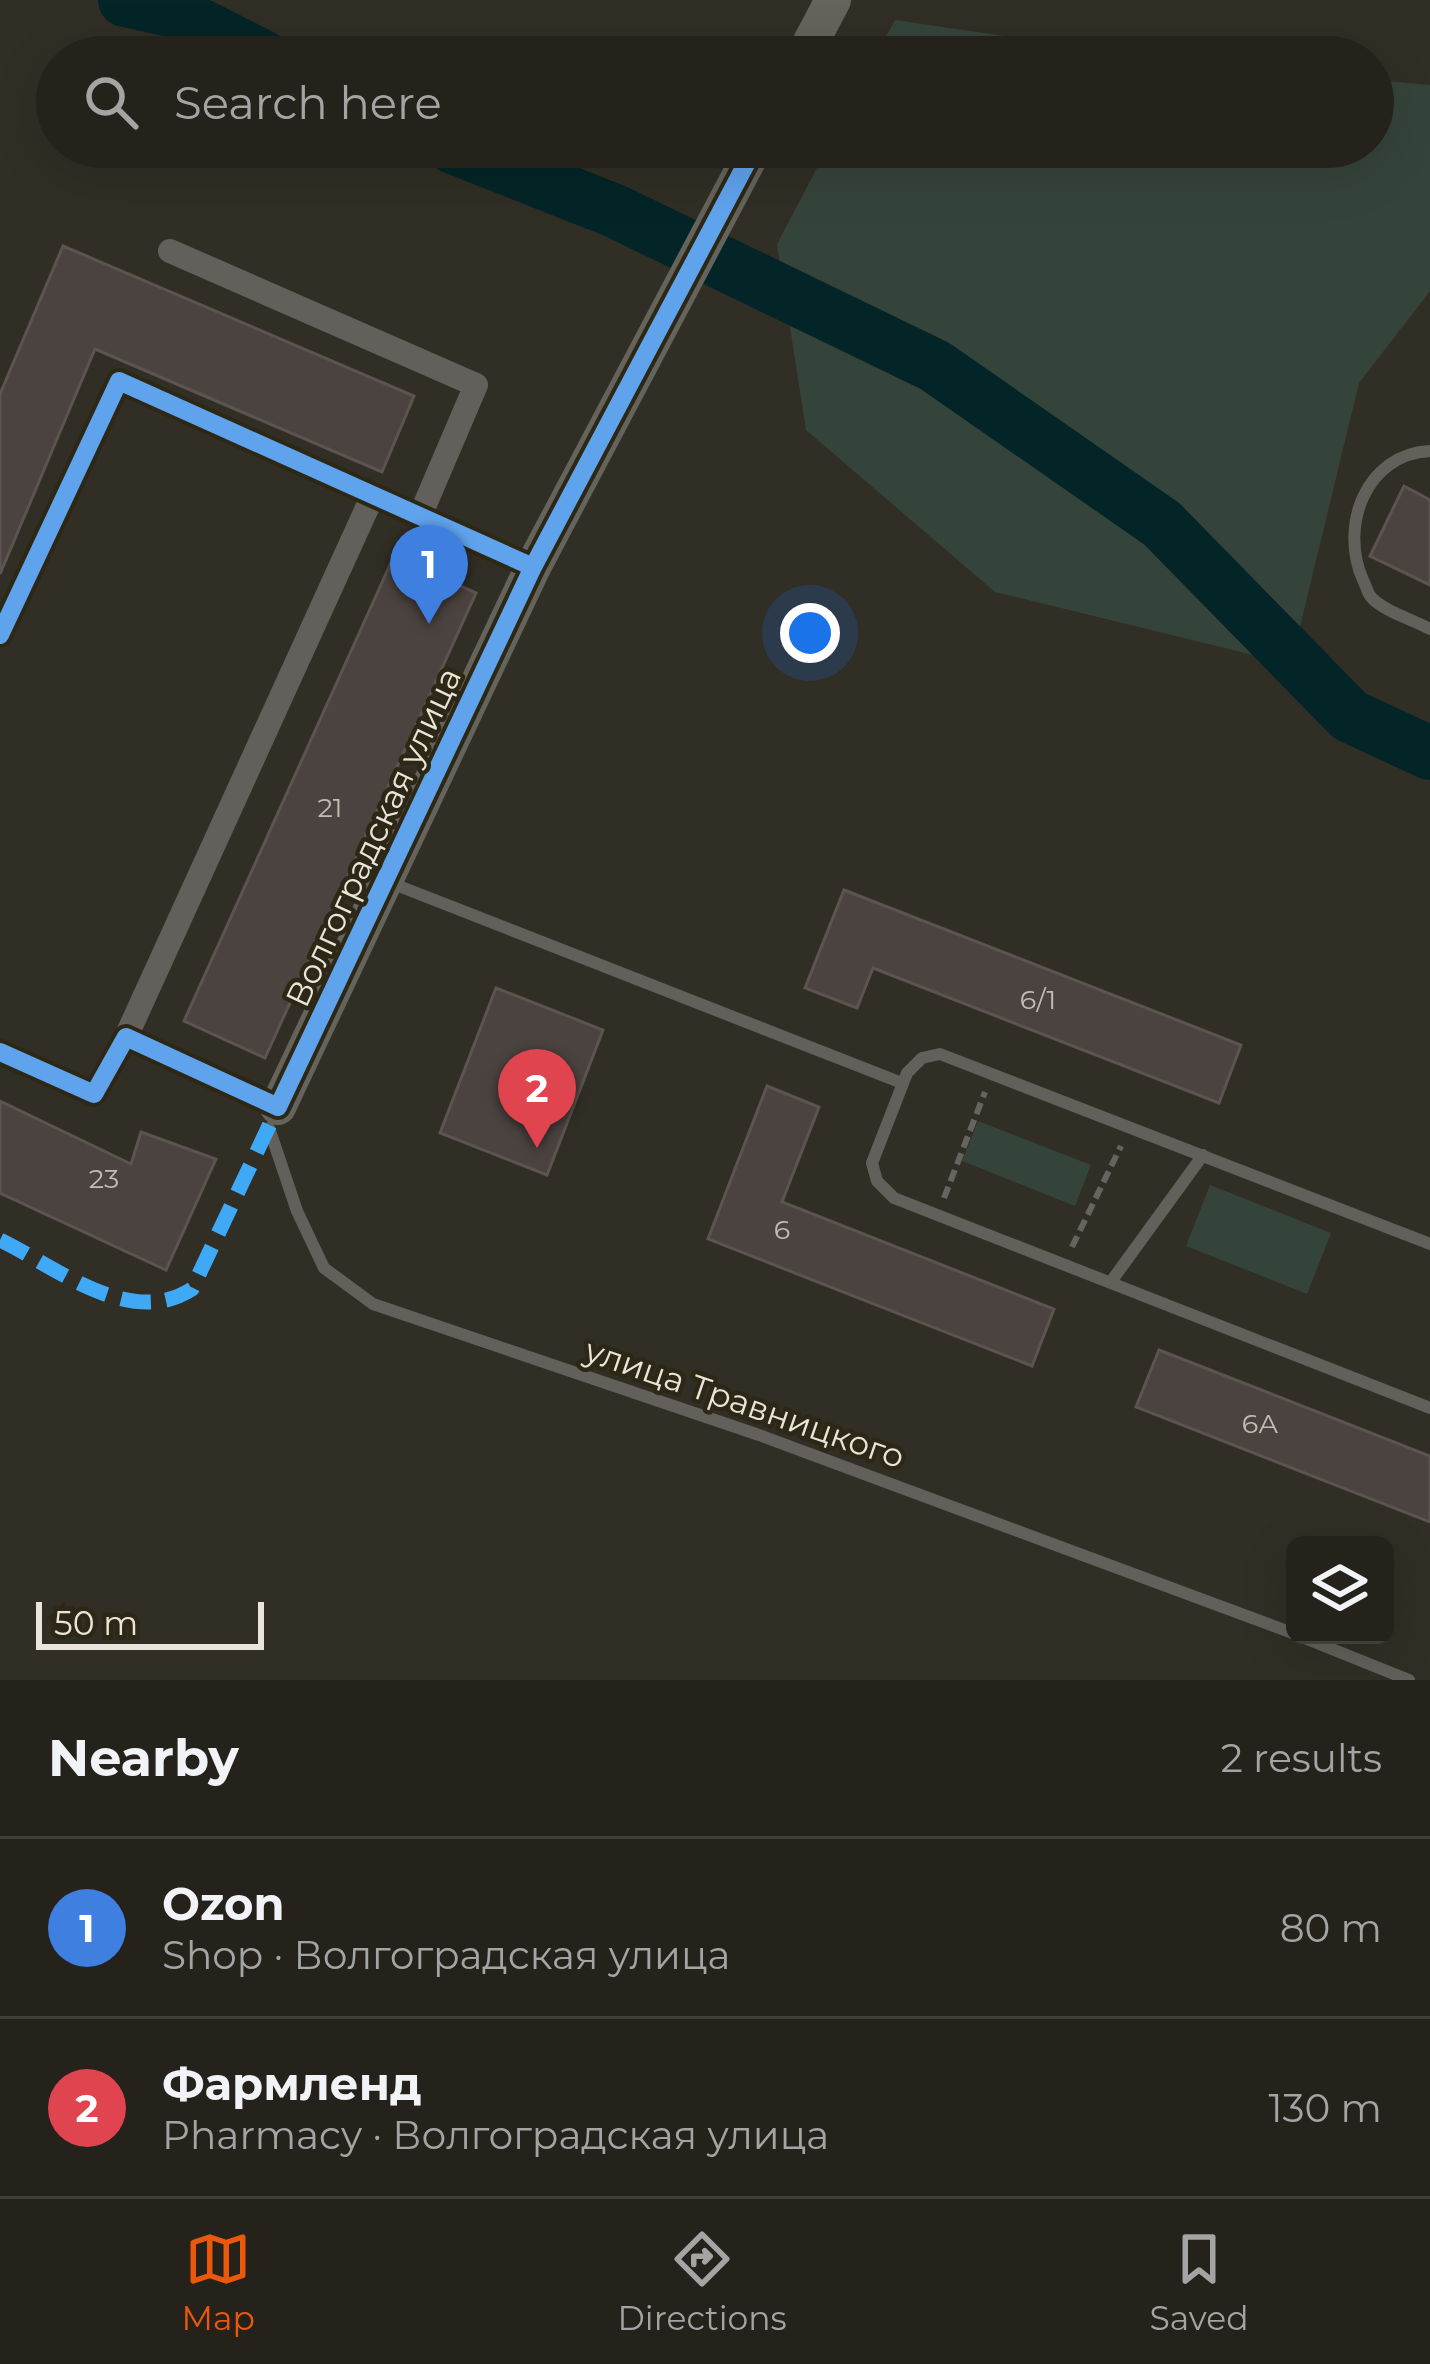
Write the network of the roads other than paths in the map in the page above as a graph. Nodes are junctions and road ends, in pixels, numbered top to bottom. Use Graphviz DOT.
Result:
graph roads {
  1 [pos="826,5"];
  2 [pos="812,36"];
  3 [pos="745,168"];
  4 [pos="170,250"];
  5 [pos="1430,451"];
  6 [pos="373,495"];
  7 [pos="420,517"];
  8 [pos="533,567"];
  9 [pos="1430,629"];
  10 [pos="0,635"];
  11 [pos="386,881"];
  12 [pos="126,1037"];
  13 [pos="0,1052"];
  14 [pos="902,1083"];
  15 [pos="274,1118"];
  16 [pos="1203,1155"];
  17 [pos="1430,1244"];
  18 [pos="1110,1283"];
  19 [pos="1430,1408"];
  20 [pos="1286,1631"];
  21 [pos="1319,1644"];
  22 [pos="1409,1680"];
  1 -- 2 [label="street"];
  3 -- 8 [label="street, Волгоградская улица"];
  4 -- 7 [label="street"];
  5 -- 9 [label="lane"];
  6 -- 7 [label="street"];
  6 -- 10 [label="street"];
  6 -- 12 [label="street"];
  7 -- 8 [label="street"];
  8 -- 11 [label="street, Волгоградская улица"];
  11 -- 14 [label="lane"];
  11 -- 15 [label="street, Волгоградская улица"];
  12 -- 13 [label="street"];
  12 -- 15 [label="street"];
  14 -- 16 [label="lane"];
  14 -- 18 [label="lane"];
  15 -- 20 [label="lane, улица Травницкого"];
  16 -- 17 [label="lane"];
  16 -- 18 [label="lane"];
  18 -- 19 [label="lane"];
  21 -- 22 [label="lane, улица Травницкого"];
}
